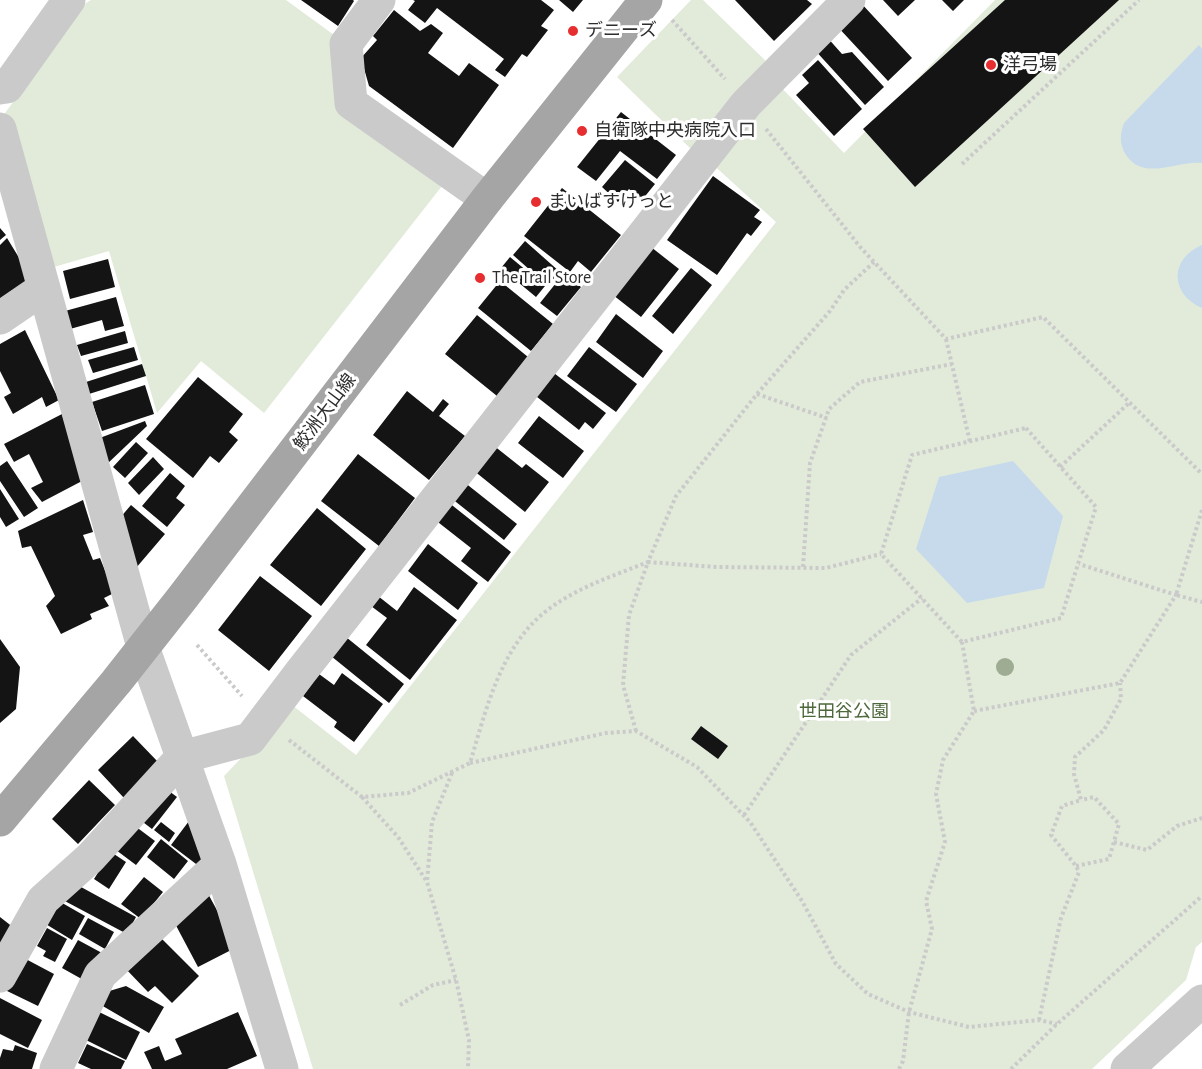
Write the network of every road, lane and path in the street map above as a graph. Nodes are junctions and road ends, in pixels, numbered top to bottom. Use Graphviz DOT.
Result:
graph roads {
  1 [pos="379,0"];
  2 [pos="646,0"];
  3 [pos="849,0"];
  4 [pos="1139,0"];
  5 [pos="70,2"];
  6 [pos="0,88"];
  7 [pos="0,129"];
  8 [pos="962,164"];
  9 [pos="487,199"];
  10 [pos="861,248"];
  11 [pos="874,262"];
  12 [pos="44,288"];
  13 [pos="0,318"];
  14 [pos="946,339"];
  15 [pos="952,364"];
  16 [pos="757,394"];
  17 [pos="1130,402"];
  18 [pos="827,418"];
  19 [pos="970,442"];
  20 [pos="1060,467"];
  21 [pos="1202,474"];
  22 [pos="1202,510"];
  23 [pos="881,554"];
  24 [pos="648,562"];
  25 [pos="1078,564"];
  26 [pos="803,567"];
  27 [pos="1176,595"];
  28 [pos="922,598"];
  29 [pos="1202,602"];
  30 [pos="962,642"];
  31 [pos="197,645"];
  32 [pos="144,647"];
  33 [pos="1119,683"];
  34 [pos="974,711"];
  35 [pos="264,720"];
  36 [pos="636,731"];
  37 [pos="182,757"];
  38 [pos="470,762"];
  39 [pos="452,772"];
  40 [pos="362,797"];
  41 [pos="1081,800"];
  42 [pos="744,815"];
  43 [pos="1202,818"];
  44 [pos="0,820"];
  45 [pos="1114,842"];
  46 [pos="220,864"];
  47 [pos="1076,866"];
  48 [pos="427,882"];
  49 [pos="1202,896"];
  50 [pos="0,976"];
  51 [pos="456,980"];
  52 [pos="1202,1001"];
  53 [pos="400,1005"];
  54 [pos="909,1012"];
  55 [pos="1040,1020"];
  56 [pos="1057,1024"];
  57 [pos="56,1069"];
  58 [pos="282,1069"];
  59 [pos="468,1069"];
  60 [pos="899,1069"];
  61 [pos="1011,1069"];
  62 [pos="1127,1069"];
  1 -- 9 [label="street"];
  2 -- 9 [label="main road, 鮫洲大山線"];
  3 -- 35 [label="street"];
  4 -- 8 [label="path"];
  5 -- 6 [label="street"];
  7 -- 12 [label="street"];
  9 -- 32 [label="main road, 鮫洲大山線"];
  10 -- 11 [label="path"];
  11 -- 14 [label="path"];
  11 -- 16 [label="path"];
  12 -- 13 [label="street"];
  12 -- 32 [label="street"];
  14 -- 15 [label="path"];
  14 -- 17 [label="path"];
  15 -- 18 [label="path"];
  15 -- 19 [label="path"];
  16 -- 18 [label="path"];
  16 -- 24 [label="path"];
  17 -- 20 [label="path"];
  17 -- 21 [label="path"];
  18 -- 26 [label="path"];
  19 -- 20 [label="path"];
  19 -- 23 [label="path"];
  20 -- 25 [label="path"];
  22 -- 27 [label="path"];
  23 -- 26 [label="path"];
  23 -- 28 [label="path"];
  24 -- 26 [label="path"];
  24 -- 36 [label="path"];
  24 -- 38 [label="path"];
  25 -- 27 [label="path"];
  25 -- 30 [label="path"];
  27 -- 29 [label="path"];
  27 -- 33 [label="path"];
  28 -- 30 [label="path"];
  28 -- 42 [label="path"];
  30 -- 34 [label="path"];
  31 -- 35 [label="path"];
  32 -- 37 [label="street"];
  32 -- 44 [label="main road, 鮫洲大山線"];
  33 -- 34 [label="path"];
  33 -- 41 [label="path"];
  34 -- 54 [label="path"];
  35 -- 37 [label="street"];
  35 -- 40 [label="path"];
  36 -- 38 [label="path"];
  36 -- 42 [label="path"];
  37 -- 46 [label="street"];
  37 -- 50 [label="street"];
  38 -- 39 [label="path"];
  39 -- 40 [label="path"];
  39 -- 48 [label="path"];
  40 -- 48 [label="path"];
  41 -- 45 [label="path"];
  41 -- 47 [label="path"];
  42 -- 54 [label="path"];
  43 -- 45 [label="path"];
  45 -- 47 [label="path"];
  46 -- 57 [label="street"];
  46 -- 58 [label="street"];
  47 -- 55 [label="path"];
  48 -- 51 [label="path"];
  49 -- 56 [label="path"];
  51 -- 53 [label="path"];
  51 -- 59 [label="path"];
  52 -- 62 [label="street"];
  54 -- 55 [label="path"];
  54 -- 60 [label="path"];
  55 -- 56 [label="path"];
  56 -- 61 [label="path"];
}
